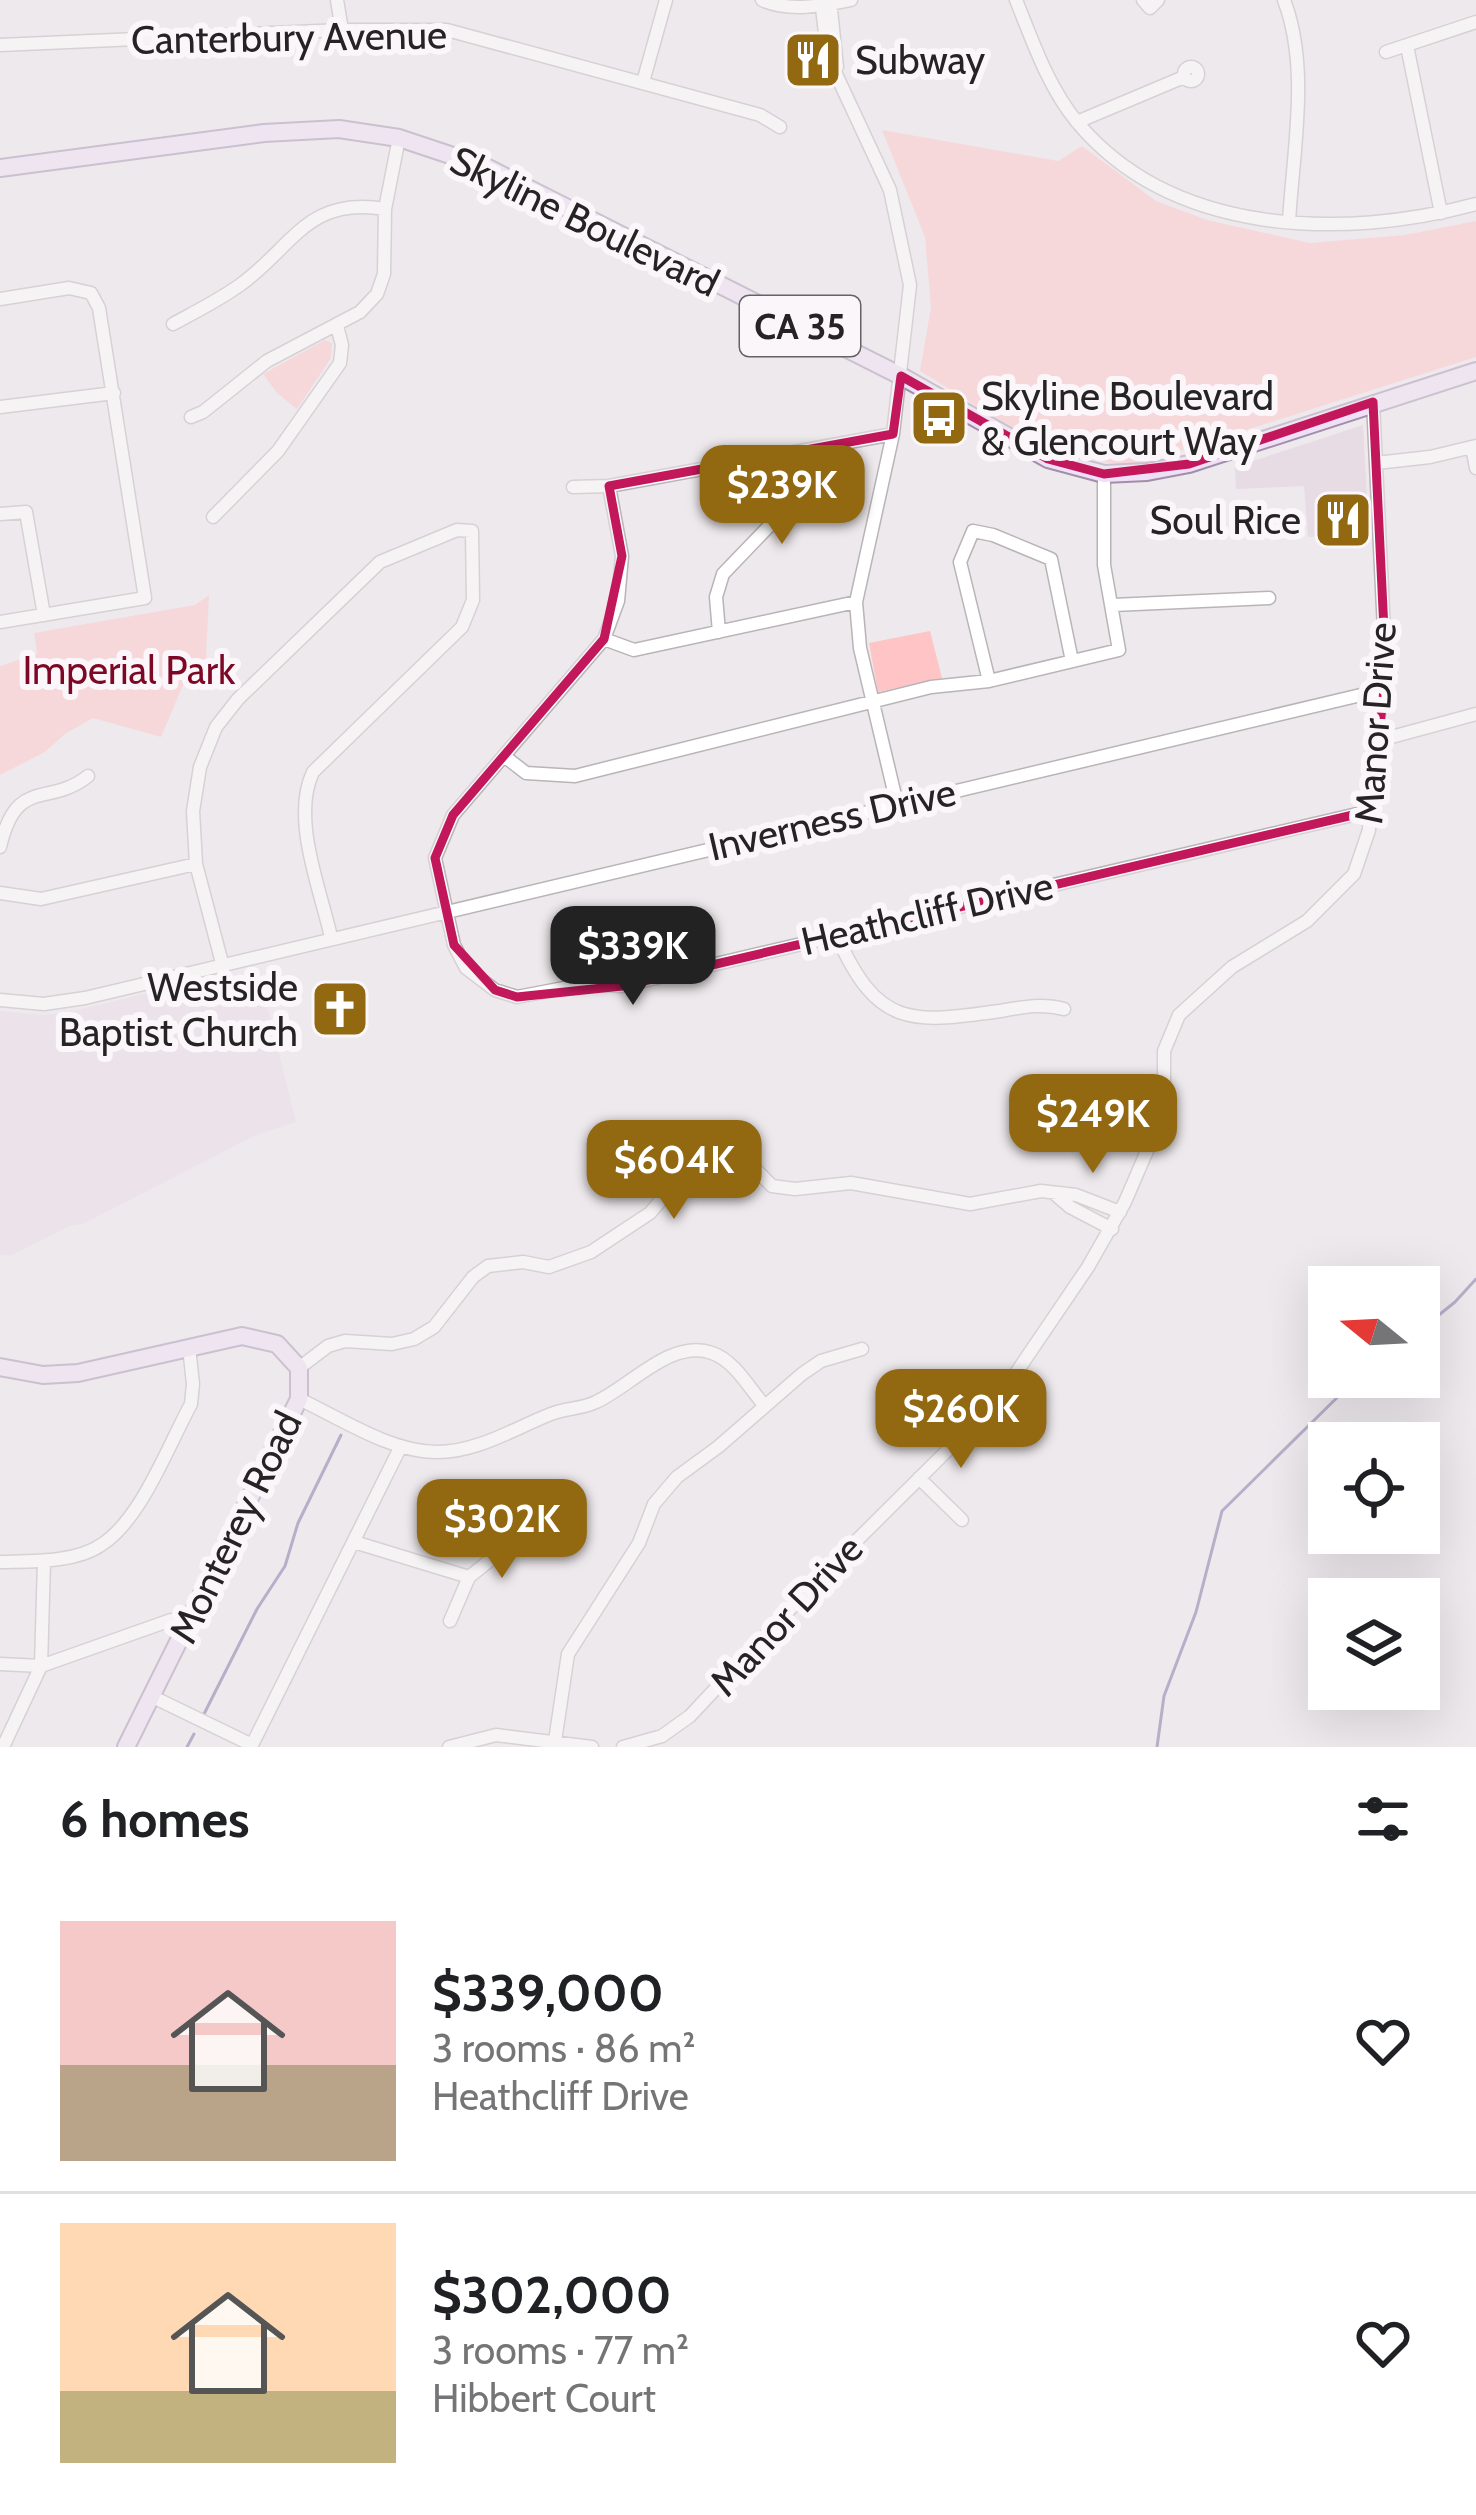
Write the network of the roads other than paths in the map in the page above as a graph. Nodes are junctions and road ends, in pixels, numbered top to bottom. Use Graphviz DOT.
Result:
graph roads {
  1 [pos="337,0"];
  2 [pos="666,0"];
  3 [pos="762,0"];
  4 [pos="851,0"];
  5 [pos="1016,0"];
  6 [pos="1143,0"];
  7 [pos="1158,0"];
  8 [pos="1284,0"];
  9 [pos="825,2"];
  10 [pos="1476,22"];
  11 [pos="341,30"];
  12 [pos="0,45"];
  13 [pos="1407,46"];
  14 [pos="1386,52"];
  15 [pos="1184,77"];
  16 [pos="643,82"];
  17 [pos="1077,122"];
  18 [pos="780,127"];
  19 [pos="399,138"];
  20 [pos="0,168"];
  21 [pos="1476,204"];
  22 [pos="385,209"];
  23 [pos="1442,214"];
  24 [pos="1289,222"];
  25 [pos="0,299"];
  26 [pos="173,324"];
  27 [pos="337,326"];
  28 [pos="1476,371"];
  29 [pos="901,376"];
  30 [pos="114,392"];
  31 [pos="1373,402"];
  32 [pos="0,407"];
  33 [pos="191,417"];
  34 [pos="893,434"];
  35 [pos="1474,446"];
  36 [pos="777,457"];
  37 [pos="1376,463"];
  38 [pos="1476,468"];
  39 [pos="1104,474"];
  40 [pos="609,487"];
  41 [pos="573,488"];
  42 [pos="0,514"];
  43 [pos="213,517"];
  44 [pos="1269,598"];
  45 [pos="856,602"];
  46 [pos="1113,604"];
  47 [pos="44,615"];
  48 [pos="0,622"];
  49 [pos="719,632"];
  50 [pos="604,639"];
  51 [pos="1072,661"];
  52 [pos="989,681"];
  53 [pos="1384,696"];
  54 [pos="871,702"];
  55 [pos="1476,714"];
  56 [pos="1373,742"];
  57 [pos="504,756"];
  58 [pos="88,776"];
  59 [pos="897,803"];
  60 [pos="1370,811"];
  61 [pos="0,848"];
  62 [pos="196,864"];
  63 [pos="0,893"];
  64 [pos="445,912"];
  65 [pos="836,934"];
  66 [pos="332,937"];
  67 [pos="222,963"];
  68 [pos="0,1000"];
  69 [pos="1064,1010"];
  70 [pos="1055,1195"];
  71 [pos="1120,1212"];
  72 [pos="1112,1229"];
  73 [pos="190,1347"];
  74 [pos="862,1348"];
  75 [pos="0,1367"];
  76 [pos="298,1368"];
  77 [pos="299,1399"];
  78 [pos="764,1406"];
  79 [pos="401,1446"];
  80 [pos="919,1478"];
  81 [pos="962,1520"];
  82 [pos="534,1525"];
  83 [pos="353,1542"];
  84 [pos="44,1561"];
  85 [pos="0,1562"];
  86 [pos="469,1577"];
  87 [pos="450,1621"];
  88 [pos="186,1626"];
  89 [pos="0,1664"];
  90 [pos="41,1666"];
  91 [pos="151,1696"];
  92 [pos="504,1741"];
  93 [pos="486,1742"];
  94 [pos="555,1742"];
  95 [pos="252,1746"];
  96 [pos="634,1746"];
  97 [pos="3,1747"];
  98 [pos="126,1747"];
  99 [pos="449,1747"];
  100 [pos="592,1747"];
  1 -- 11 [label="street"];
  2 -- 16 [label="street"];
  3 -- 9 [label="street"];
  4 -- 9 [label="street"];
  5 -- 17 [label="street"];
  6 -- 7 [label="street"];
  8 -- 24 [label="street"];
  9 -- 29 [label="street"];
  10 -- 13 [label="street"];
  11 -- 12 [label="street, Canterbury Avenue"];
  11 -- 16 [label="street, Canterbury Avenue"];
  13 -- 14 [label="street"];
  13 -- 23 [label="street"];
  15 -- 17 [label="street"];
  16 -- 18 [label="street, Canterbury Avenue"];
  17 -- 24 [label="street"];
  19 -- 20 [label="main road, Skyline Boulevard / CA 35"];
  19 -- 22 [label="street"];
  19 -- 29 [label="main road, Skyline Boulevard / CA 35"];
  21 -- 23 [label="street"];
  22 -- 26 [label="street"];
  22 -- 27 [label="street"];
  23 -- 24 [label="street"];
  25 -- 30 [label="street"];
  27 -- 33 [label="street"];
  27 -- 43 [label="street"];
  28 -- 31 [label="main road, Skyline Boulevard / CA 35"];
  29 -- 34 [label="street"];
  29 -- 39 [label="main road, Skyline Boulevard / CA 35"];
  30 -- 32 [label="street"];
  30 -- 47 [label="street"];
  31 -- 37 [label="street, Manor Drive"];
  31 -- 39 [label="main road, Skyline Boulevard / CA 35"];
  34 -- 36 [label="street"];
  34 -- 45 [label="street"];
  35 -- 37 [label="street"];
  35 -- 38 [label="street"];
  36 -- 40 [label="street"];
  36 -- 49 [label="street"];
  37 -- 53 [label="street, Manor Drive"];
  39 -- 46 [label="street"];
  40 -- 41 [label="street"];
  40 -- 50 [label="street, Heathcliff Drive"];
  42 -- 47 [label="street"];
  44 -- 46 [label="street"];
  45 -- 49 [label="street"];
  45 -- 54 [label="street"];
  46 -- 51 [label="street"];
  47 -- 48 [label="street"];
  49 -- 50 [label="street"];
  50 -- 57 [label="street, Heathcliff Drive"];
  51 -- 52 [label="street"];
  51 -- 52 [label="street"];
  52 -- 54 [label="street"];
  53 -- 56 [label="street, Manor Drive"];
  53 -- 59 [label="street, Inverness Drive"];
  54 -- 57 [label="street"];
  54 -- 59 [label="street"];
  55 -- 56 [label="street"];
  56 -- 60 [label="street, Manor Drive"];
  57 -- 64 [label="street, Heathcliff Drive"];
  58 -- 61 [label="street"];
  59 -- 64 [label="street, Inverness Drive"];
  60 -- 65 [label="street, Heathcliff Drive"];
  60 -- 71 [label="street, Manor Drive"];
  62 -- 63 [label="street"];
  62 -- 66 [label="street"];
  62 -- 67 [label="street"];
  64 -- 65 [label="street, Heathcliff Drive"];
  64 -- 66 [label="street, Inverness Drive"];
  65 -- 69 [label="street"];
  66 -- 67 [label="street, Inverness Drive"];
  67 -- 68 [label="street, Inverness Drive"];
  70 -- 71 [label="street, Monterey Road"];
  70 -- 72 [label="street"];
  70 -- 76 [label="street, Monterey Road"];
  71 -- 72 [label="street, Manor Drive"];
  72 -- 80 [label="street, Manor Drive"];
  73 -- 75 [label="main road"];
  73 -- 76 [label="main road"];
  73 -- 84 [label="street"];
  74 -- 78 [label="street"];
  76 -- 77 [label="main road, Monterey Road"];
  77 -- 79 [label="street"];
  77 -- 88 [label="main road, Monterey Road"];
  78 -- 79 [label="street"];
  78 -- 94 [label="street"];
  79 -- 83 [label="street"];
  80 -- 81 [label="street"];
  80 -- 96 [label="street, Manor Drive"];
  82 -- 86 [label="street"];
  83 -- 86 [label="street"];
  83 -- 95 [label="street"];
  84 -- 85 [label="street"];
  84 -- 90 [label="street"];
  86 -- 87 [label="street"];
  88 -- 90 [label="street"];
  88 -- 91 [label="main road, Monterey Road"];
  89 -- 90 [label="street"];
  90 -- 97 [label="street"];
  91 -- 95 [label="street"];
  91 -- 98 [label="main road, Monterey Road"];
  92 -- 93 [label="street"];
  92 -- 94 [label="street"];
  93 -- 99 [label="street"];
  94 -- 100 [label="street"];
}
